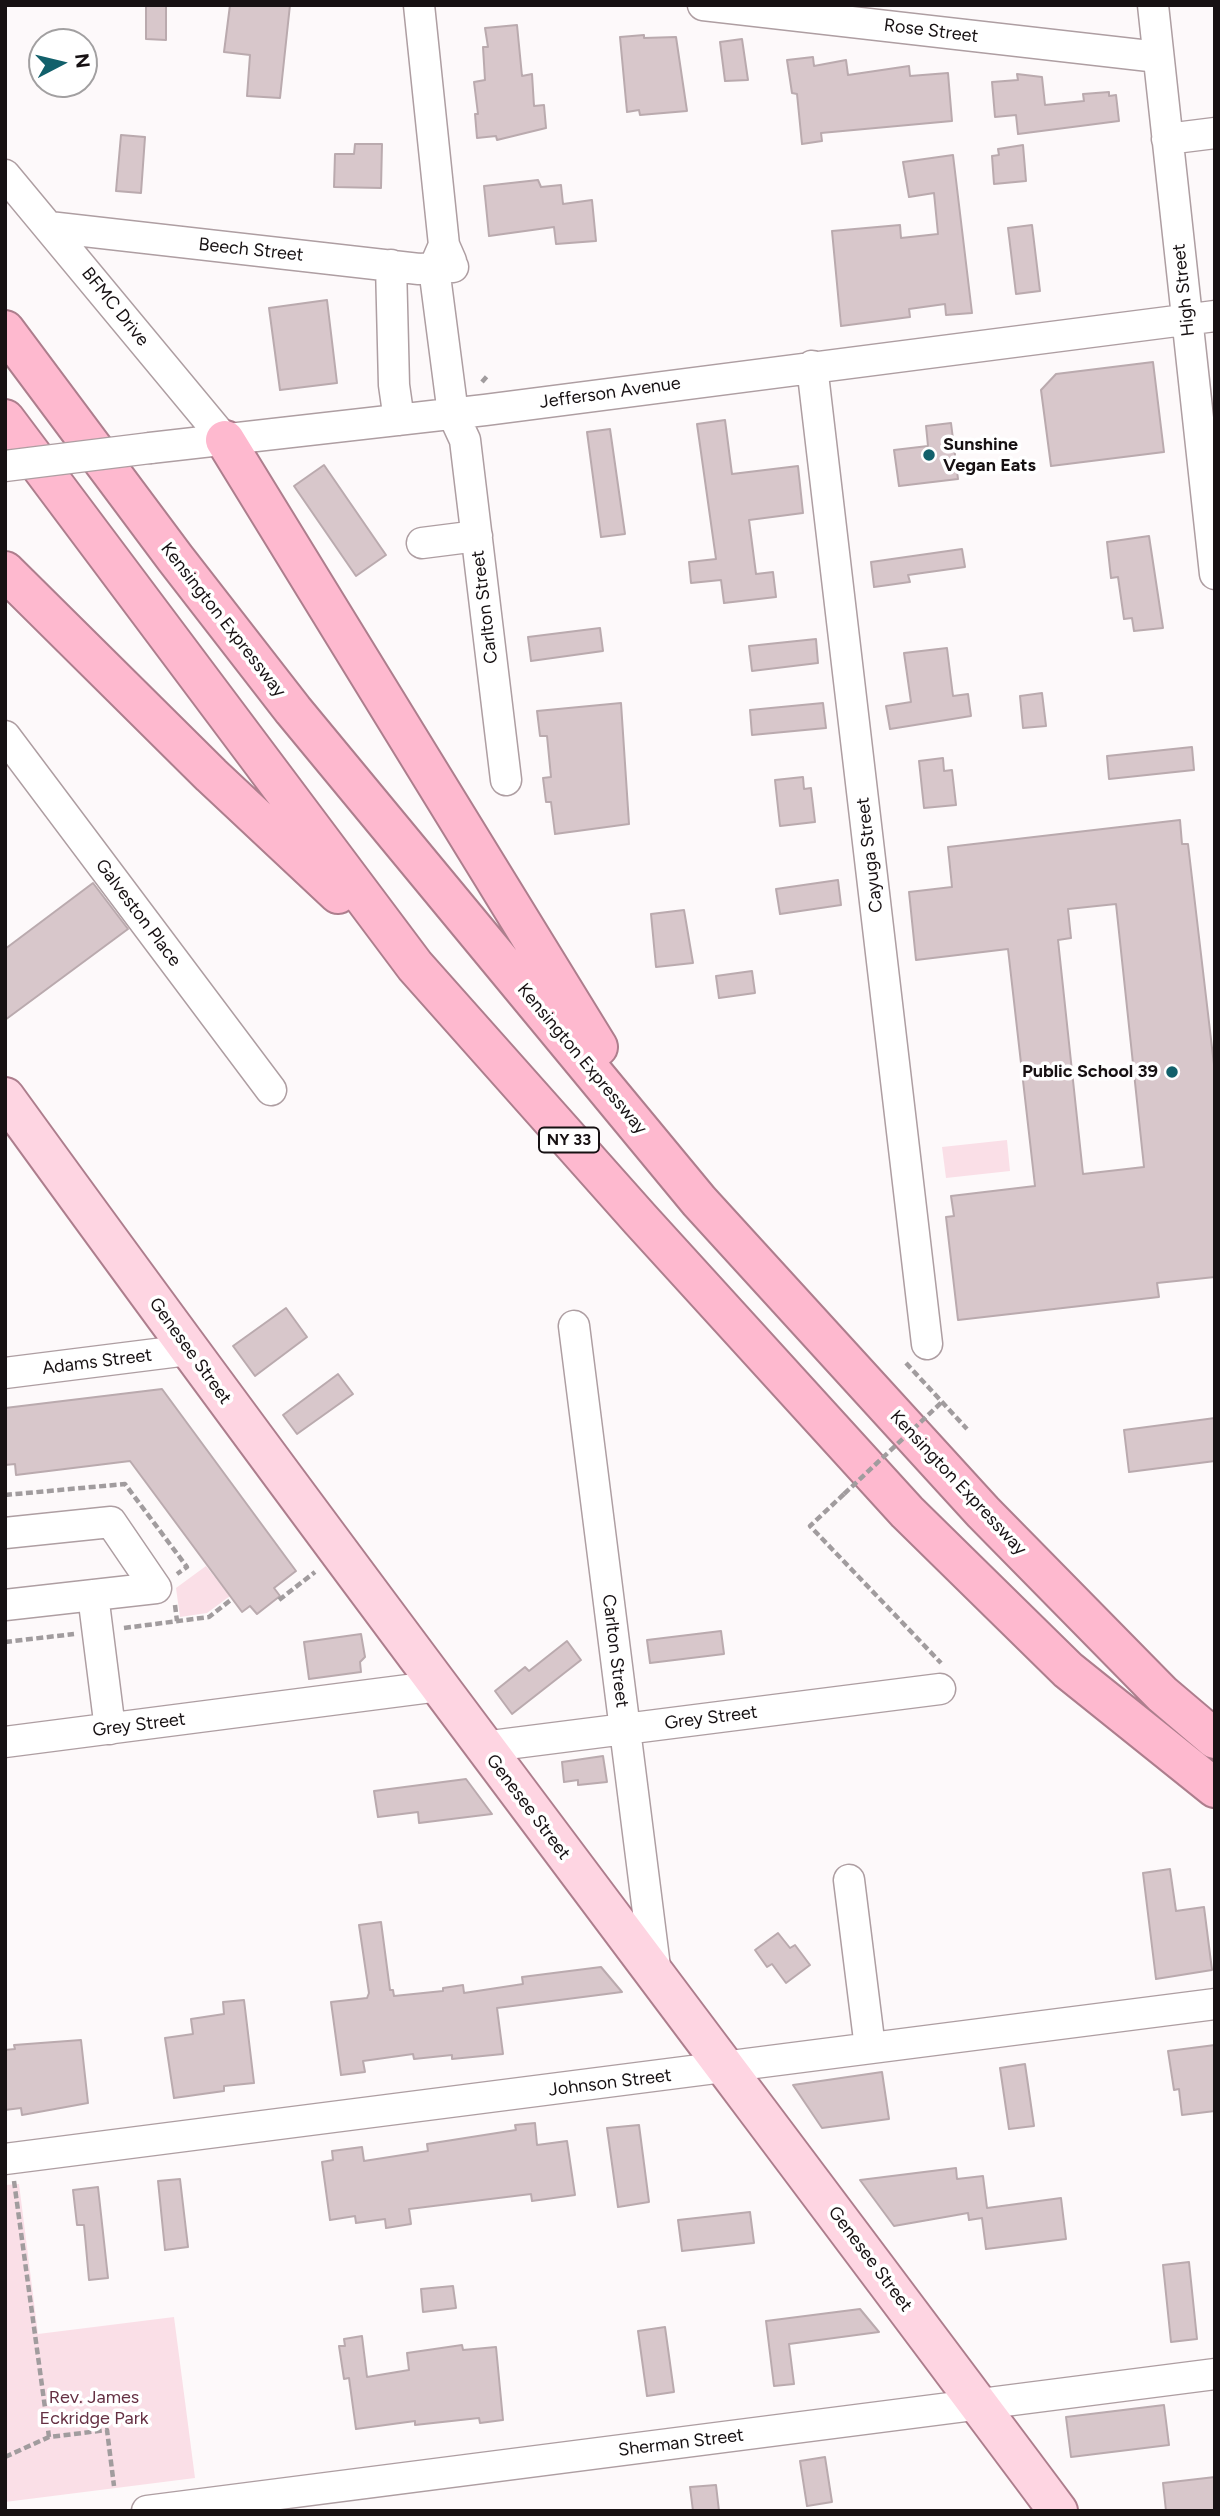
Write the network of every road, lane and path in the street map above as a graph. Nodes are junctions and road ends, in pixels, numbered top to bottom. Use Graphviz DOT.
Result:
graph roads {
  1 [pos="419,5"];
  2 [pos="703,5"];
  3 [pos="1153,5"];
  4 [pos="1158,57"];
  5 [pos="1215,133"];
  6 [pos="1167,139"];
  7 [pos="5,175"];
  8 [pos="49,227"];
  9 [pos="444,260"];
  10 [pos="391,265"];
  11 [pos="1201,318"];
  12 [pos="5,330"];
  13 [pos="812,366"];
  14 [pos="488,375"];
  15 [pos="482,382"];
  16 [pos="5,419"];
  17 [pos="399,420"];
  18 [pos="463,420"];
  19 [pos="225,440"];
  20 [pos="5,466"];
  21 [pos="477,536"];
  22 [pos="422,543"];
  23 [pos="5,571"];
  24 [pos="1215,574"];
  25 [pos="5,736"];
  26 [pos="506,780"];
  27 [pos="415,966"];
  28 [pos="271,1090"];
  29 [pos="5,1097"];
  30 [pos="699,1200"];
  31 [pos="574,1326"];
  32 [pos="188,1350"];
  33 [pos="917,1354"];
  34 [pos="5,1373"];
  35 [pos="942,1402"];
  36 [pos="967,1429"];
  37 [pos="5,1495"];
  38 [pos="5,1533"];
  39 [pos="187,1567"];
  40 [pos="315,1572"];
  41 [pos="93,1595"];
  42 [pos="232,1600"];
  43 [pos="279,1600"];
  44 [pos="5,1605"];
  45 [pos="111,1629"];
  46 [pos="80,1633"];
  47 [pos="5,1642"];
  48 [pos="944,1679"];
  49 [pos="439,1686"];
  50 [pos="110,1729"];
  51 [pos="625,1729"];
  52 [pos="1215,1739"];
  53 [pos="5,1742"];
  54 [pos="483,1747"];
  55 [pos="1215,1788"];
  56 [pos="849,1880"];
  57 [pos="656,1976"];
  58 [pos="1215,2004"];
  59 [pos="870,2048"];
  60 [pos="725,2068"];
  61 [pos="10,2168"];
  62 [pos="1215,2374"];
  63 [pos="978,2404"];
  64 [pos="49,2437"];
  65 [pos="5,2457"];
  66 [pos="114,2486"];
  67 [pos="147,2511"];
  68 [pos="1058,2511"];
  1 -- 9 [label="street, Carlton Street"];
  2 -- 4 [label="street, Rose Street"];
  3 -- 4 [label="street, High Street"];
  4 -- 6 [label="street, High Street"];
  5 -- 6 [label="street"];
  6 -- 11 [label="street, High Street"];
  7 -- 8 [label="street, BFMC Drive"];
  8 -- 10 [label="street, Beech Street"];
  8 -- 19 [label="street, BFMC Drive"];
  9 -- 10 [label="street, Beech Street"];
  9 -- 18 [label="street, Carlton Street"];
  10 -- 17 [label="street"];
  11 -- 13 [label="street, Jefferson Avenue"];
  11 -- 24 [label="street, High Street"];
  12 -- 30 [label="highway, Kensington Expressway"];
  13 -- 18 [label="street, Jefferson Avenue"];
  13 -- 33 [label="street, Cayuga Street"];
  14 -- 15 [label="path"];
  16 -- 27 [label="highway, NY 33"];
  17 -- 18 [label="street, Jefferson Avenue"];
  17 -- 19 [label="street, Jefferson Avenue"];
  18 -- 21 [label="street, Carlton Street"];
  19 -- 20 [label="street, Jefferson Avenue, bridge"];
  19 -- 30 [label="highway"];
  21 -- 22 [label="street"];
  21 -- 26 [label="street, Carlton Street"];
  23 -- 27 [label="highway"];
  25 -- 28 [label="street, Galveston Place"];
  27 -- 55 [label="highway, NY 33"];
  29 -- 32 [label="main road, Genesee Street"];
  30 -- 52 [label="highway, Kensington Expressway"];
  31 -- 51 [label="street, Carlton Street"];
  32 -- 34 [label="street, Adams Street"];
  32 -- 49 [label="main road, Genesee Street"];
  33 -- 35 [label="path"];
  35 -- 36 [label="path"];
  35 -- 48 [label="path, bridge"];
  37 -- 39 [label="path"];
  38 -- 41 [label="street"];
  40 -- 43 [label="path"];
  41 -- 44 [label="street"];
  41 -- 50 [label="street"];
  42 -- 45 [label="path"];
  46 -- 47 [label="path"];
  48 -- 51 [label="street, Grey Street"];
  49 -- 50 [label="street, Grey Street"];
  49 -- 54 [label="main road, Genesee Street"];
  50 -- 53 [label="street, Grey Street"];
  51 -- 54 [label="street, Grey Street"];
  51 -- 57 [label="street, Carlton Street"];
  54 -- 57 [label="main road, Genesee Street"];
  56 -- 59 [label="street"];
  57 -- 60 [label="main road, Genesee Street"];
  58 -- 59 [label="street, Johnson Street"];
  59 -- 60 [label="street, Johnson Street"];
  60 -- 61 [label="street, Johnson Street"];
  60 -- 63 [label="main road, Genesee Street"];
  61 -- 64 [label="path"];
  62 -- 63 [label="street, Sherman Street"];
  63 -- 67 [label="street, Sherman Street"];
  63 -- 68 [label="main road, Genesee Street"];
  64 -- 65 [label="path"];
  64 -- 66 [label="path"];
}
